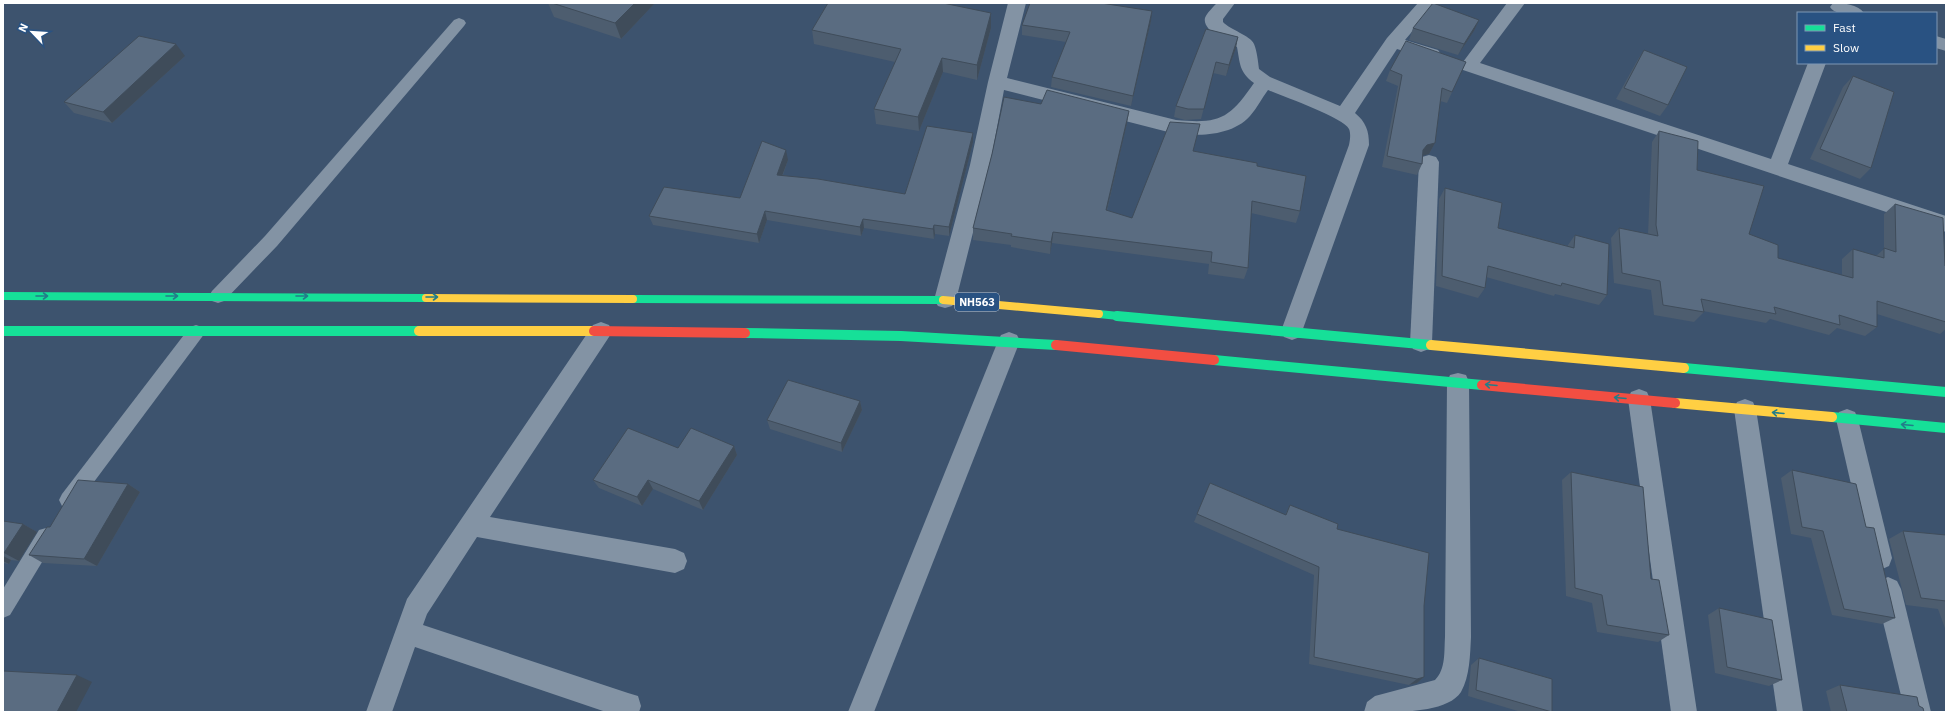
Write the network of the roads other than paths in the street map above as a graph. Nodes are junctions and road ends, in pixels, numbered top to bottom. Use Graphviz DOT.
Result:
graph roads {
  1 [pos="1017,3"];
  2 [pos="1226,3"];
  3 [pos="1427,3"];
  4 [pos="1516,3"];
  5 [pos="1840,8"];
  6 [pos="1852,12"];
  7 [pos="459,22"];
  8 [pos="1393,42"];
  9 [pos="1458,63"];
  10 [pos="1817,64"];
  11 [pos="1264,81"];
  12 [pos="997,82"];
  13 [pos="1344,115"];
  14 [pos="1429,162"];
  15 [pos="1776,167"];
  16 [pos="1946,224"];
  17 [pos="3,296"];
  18 [pos="218,296"];
  19 [pos="945,300"];
  20 [pos="601,330"];
  21 [pos="3,331"];
  22 [pos="1292,331"];
  23 [pos="196,332"];
  24 [pos="1009,341"];
  25 [pos="1421,343"];
  26 [pos="1458,382"];
  27 [pos="1946,392"];
  28 [pos="1639,399"];
  29 [pos="1746,410"];
  30 [pos="1847,419"];
  31 [pos="1946,428"];
  32 [pos="470,526"];
  33 [pos="675,561"];
  34 [pos="3,608"];
  35 [pos="406,632"];
  36 [pos="628,706"];
  37 [pos="379,712"];
  38 [pos="861,712"];
  39 [pos="1377,712"];
  40 [pos="1684,712"];
  41 [pos="1790,712"];
  42 [pos="1918,712"];
  1 -- 12 [label="street"];
  2 -- 11 [label="street"];
  3 -- 8 [label="street"];
  4 -- 9 [label="street"];
  5 -- 6 [label="street"];
  7 -- 18 [label="lane"];
  8 -- 9 [label="street"];
  8 -- 13 [label="street"];
  9 -- 15 [label="street"];
  10 -- 15 [label="street"];
  11 -- 12 [label="street"];
  11 -- 13 [label="street"];
  12 -- 19 [label="street"];
  13 -- 22 [label="street"];
  14 -- 25 [label="street"];
  15 -- 16 [label="street"];
  17 -- 18 [label="highway, NH563, one-way"];
  18 -- 19 [label="highway, NH563, one-way"];
  19 -- 22 [label="highway, NH563"];
  20 -- 23 [label="highway"];
  20 -- 24 [label="highway"];
  20 -- 32 [label="street"];
  21 -- 23 [label="highway"];
  22 -- 25 [label="highway, NH563"];
  23 -- 34 [label="lane"];
  24 -- 26 [label="highway"];
  24 -- 38 [label="street"];
  25 -- 27 [label="highway, NH563"];
  28 -- 26 [label="highway, one-way"];
  26 -- 39 [label="street"];
  28 -- 29 [label="highway"];
  28 -- 40 [label="street"];
  30 -- 29 [label="highway, one-way"];
  29 -- 41 [label="street"];
  31 -- 30 [label="highway, one-way"];
  30 -- 42 [label="street"];
  32 -- 33 [label="street"];
  32 -- 35 [label="street"];
  35 -- 36 [label="street"];
  35 -- 37 [label="street"];
}
